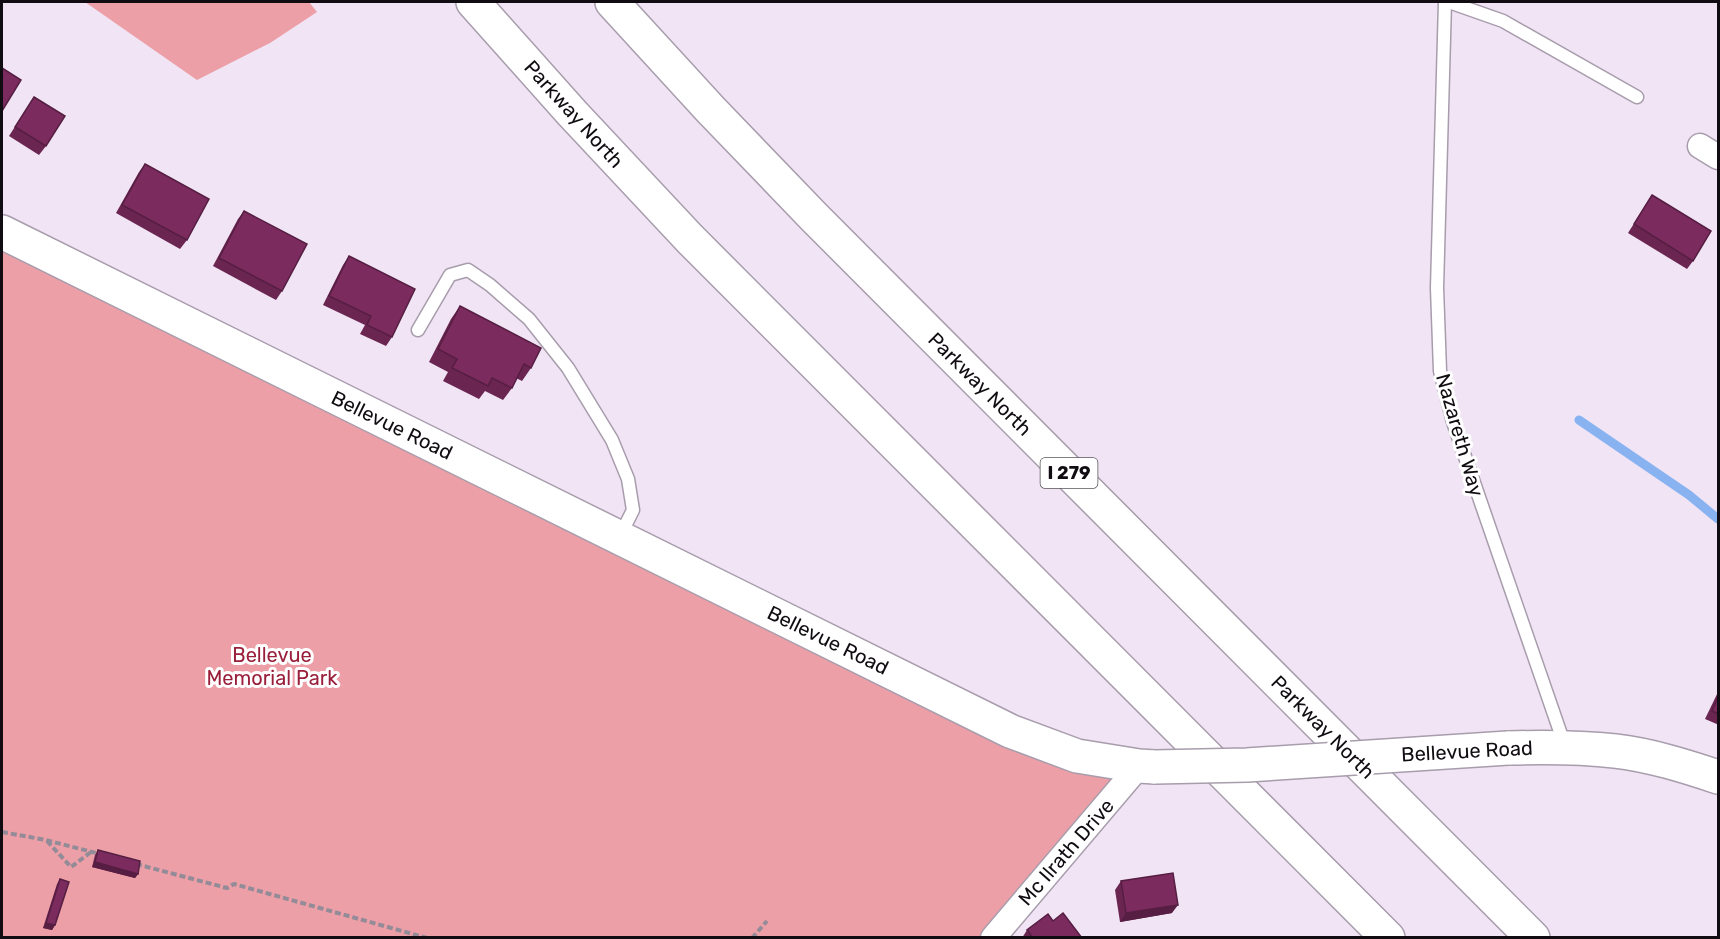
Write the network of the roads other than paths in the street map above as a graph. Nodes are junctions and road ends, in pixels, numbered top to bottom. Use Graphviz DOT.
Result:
graph roads {
  1 [pos="473,2"];
  2 [pos="612,2"];
  3 [pos="1447,2"];
  4 [pos="1637,97"];
  5 [pos="2,232"];
  6 [pos="418,330"];
  7 [pos="620,537"];
  8 [pos="1565,747"];
  9 [pos="1147,766"];
  10 [pos="1719,777"];
  11 [pos="993,938"];
  12 [pos="1388,938"];
  13 [pos="1533,938"];
  1 -- 12 [label="main road, Parkway North"];
  2 -- 13 [label="main road, Parkway North / I 279"];
  3 -- 4 [label="lane"];
  3 -- 8 [label="lane, Nazareth Way"];
  5 -- 7 [label="main road, Bellevue Road"];
  6 -- 7 [label="lane"];
  7 -- 9 [label="main road, Bellevue Road"];
  8 -- 9 [label="main road, Bellevue Road, bridge"];
  8 -- 10 [label="main road, Bellevue Road"];
  9 -- 11 [label="street, Mc Ilrath Drive"];
}
